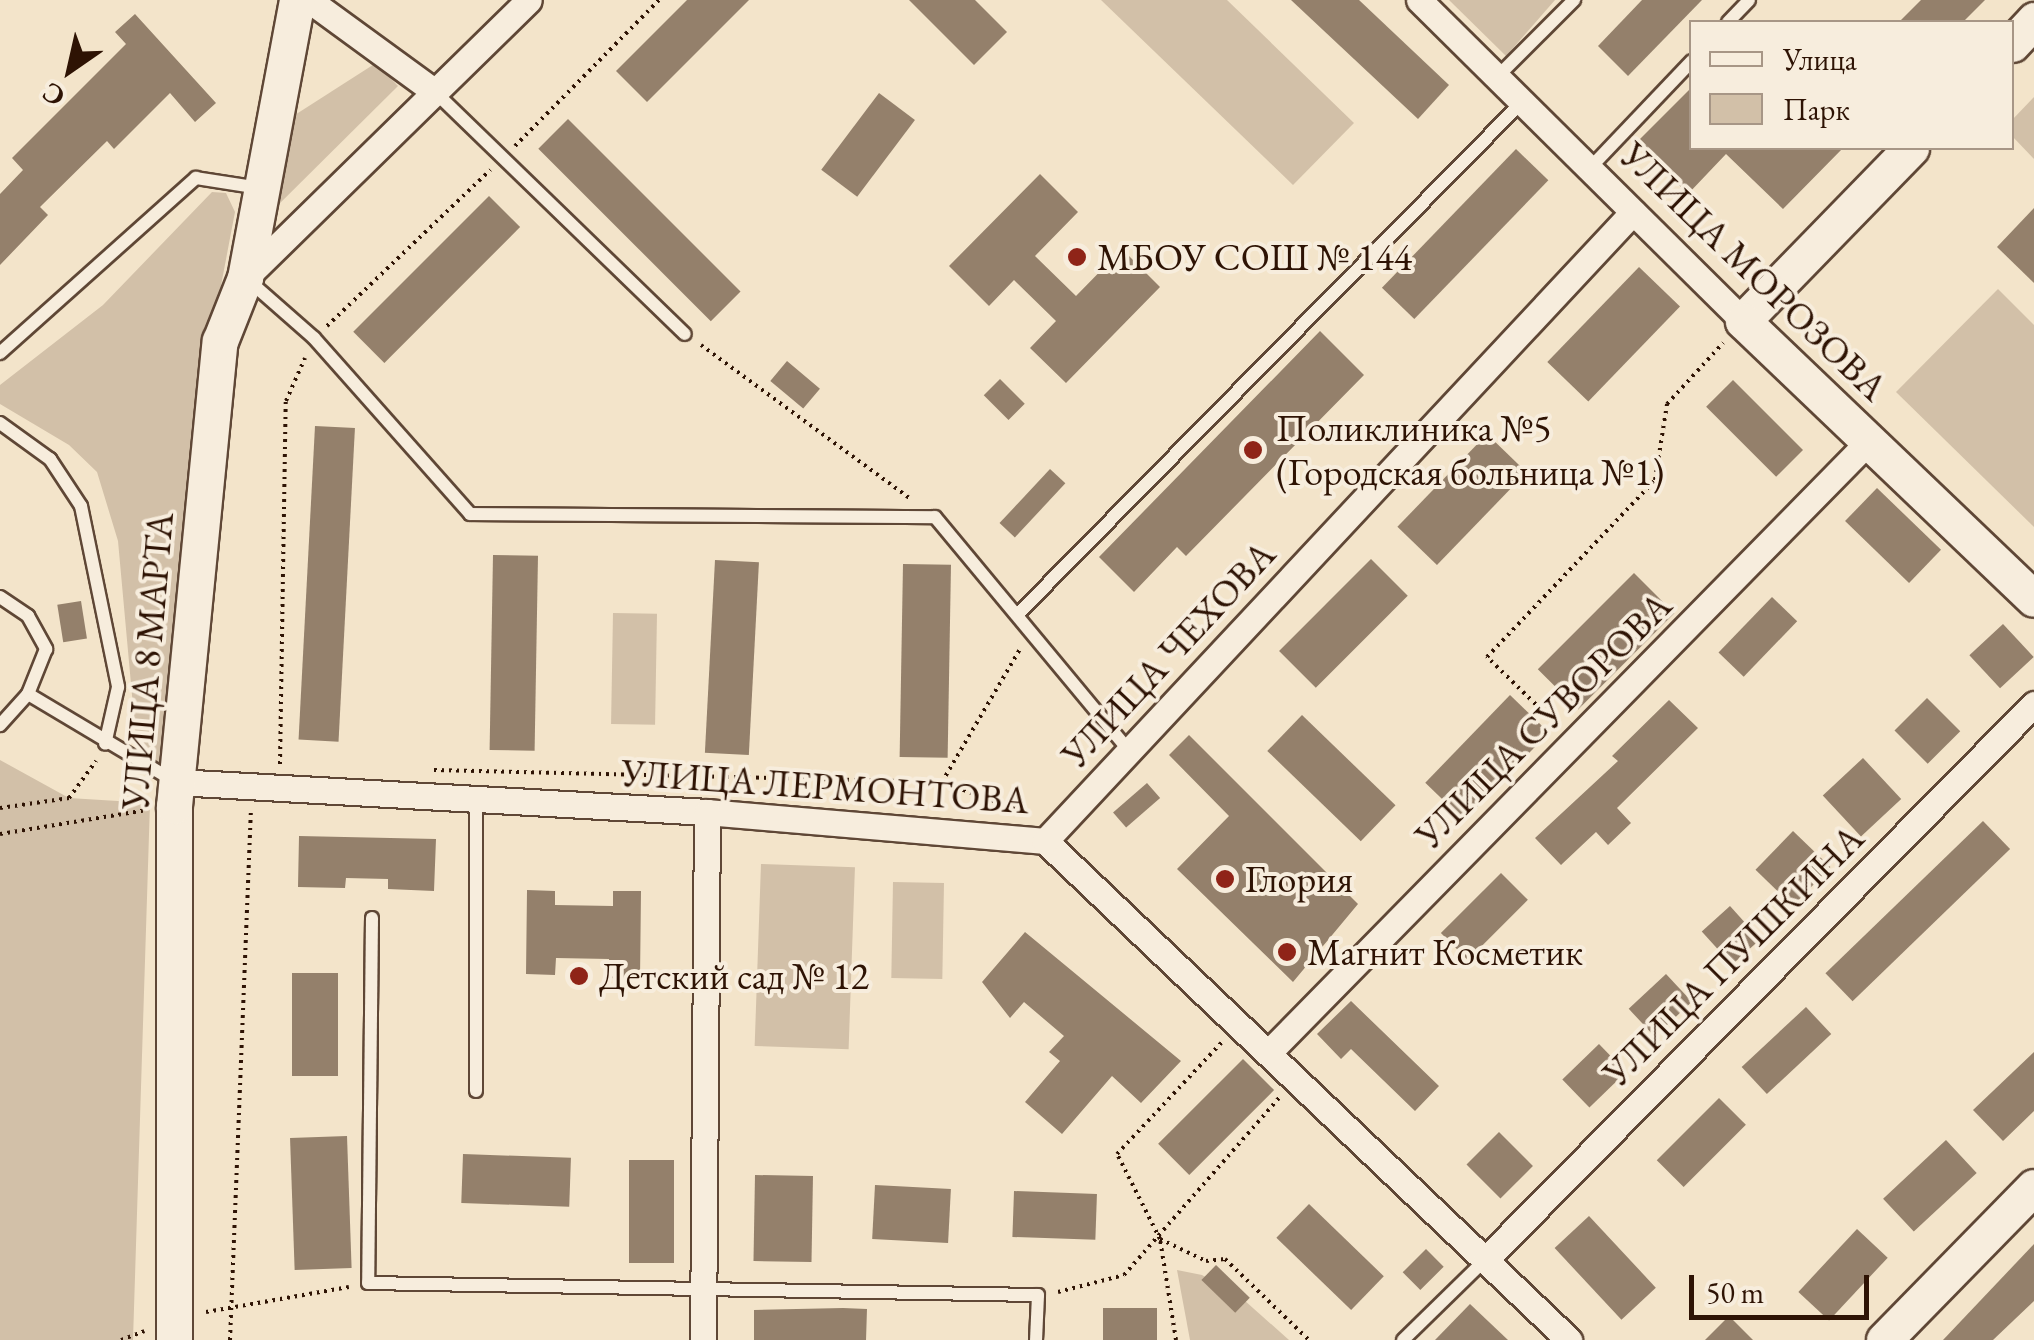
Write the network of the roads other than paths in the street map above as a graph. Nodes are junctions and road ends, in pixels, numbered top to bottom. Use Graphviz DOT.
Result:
graph roads {
  1 [pos="297,0"];
  2 [pos="309,0"];
  3 [pos="529,0"];
  4 [pos="1419,0"];
  5 [pos="1574,0"];
  6 [pos="1750,0"];
  7 [pos="1730,20"];
  8 [pos="2034,20"];
  9 [pos="2014,42"];
  10 [pos="1689,64"];
  11 [pos="1497,77"];
  12 [pos="434,91"];
  13 [pos="1522,101"];
  14 [pos="1909,150"];
  15 [pos="1589,169"];
  16 [pos="262,188"];
  17 [pos="1633,212"];
  18 [pos="245,278"];
  19 [pos="1743,321"];
  20 [pos="684,334"];
  21 [pos="0,353"];
  22 [pos="0,423"];
  23 [pos="1868,442"];
  24 [pos="0,597"];
  25 [pos="2034,599"];
  26 [pos="1017,616"];
  27 [pos="28,694"];
  28 [pos="2034,704"];
  29 [pos="0,725"];
  30 [pos="106,744"];
  31 [pos="1130,751"];
  32 [pos="175,794"];
  33 [pos="476,799"];
  34 [pos="706,812"];
  35 [pos="1044,830"];
  36 [pos="372,918"];
  37 [pos="1271,1050"];
  38 [pos="476,1091"];
  39 [pos="2034,1186"];
  40 [pos="1486,1259"];
  41 [pos="704,1286"];
  42 [pos="174,1340"];
  43 [pos="703,1340"];
  44 [pos="1036,1340"];
  45 [pos="1403,1340"];
  46 [pos="1569,1340"];
  47 [pos="1884,1340"];
  1 -- 16 [label="street, УЛИЦА 8 МАРТА"];
  2 -- 12 [label="street"];
  3 -- 12 [label="street"];
  4 -- 11 [label="street, УЛИЦА МОРОЗОВА"];
  5 -- 11 [label="lane"];
  6 -- 7 [label="lane"];
  8 -- 9 [label="street"];
  10 -- 15 [label="lane"];
  11 -- 13 [label="street, УЛИЦА МОРОЗОВА"];
  12 -- 18 [label="street"];
  12 -- 20 [label="lane"];
  13 -- 15 [label="street, УЛИЦА МОРОЗОВА"];
  13 -- 26 [label="lane"];
  14 -- 19 [label="street"];
  15 -- 17 [label="street, УЛИЦА МОРОЗОВА"];
  16 -- 18 [label="street, УЛИЦА 8 МАРТА"];
  16 -- 21 [label="lane"];
  17 -- 19 [label="street, УЛИЦА МОРОЗОВА"];
  17 -- 31 [label="street, УЛИЦА ЧЕХОВА"];
  18 -- 26 [label="lane"];
  18 -- 32 [label="street, УЛИЦА 8 МАРТА"];
  19 -- 23 [label="street, УЛИЦА МОРОЗОВА"];
  22 -- 30 [label="lane"];
  23 -- 25 [label="street, УЛИЦА МОРОЗОВА"];
  23 -- 37 [label="street, УЛИЦА СУВОРОВА"];
  24 -- 27 [label="lane"];
  26 -- 31 [label="lane"];
  27 -- 29 [label="lane"];
  27 -- 30 [label="lane"];
  28 -- 40 [label="street, УЛИЦА ПУШКИНА"];
  30 -- 32 [label="lane"];
  31 -- 35 [label="street, УЛИЦА ЧЕХОВА"];
  32 -- 33 [label="street, УЛИЦА ЛЕРМОНТОВА"];
  32 -- 42 [label="street, УЛИЦА 8 МАРТА"];
  33 -- 34 [label="street, УЛИЦА ЛЕРМОНТОВА"];
  33 -- 38 [label="lane"];
  34 -- 35 [label="street, УЛИЦА ЛЕРМОНТОВА"];
  34 -- 41 [label="street"];
  35 -- 37 [label="street, УЛИЦА ЛЕРМОНТОВА"];
  36 -- 41 [label="lane"];
  37 -- 40 [label="street, УЛИЦА ЛЕРМОНТОВА"];
  39 -- 47 [label="street"];
  40 -- 45 [label="lane"];
  40 -- 46 [label="street, УЛИЦА ЛЕРМОНТОВА"];
  41 -- 43 [label="street"];
  41 -- 44 [label="lane"];
}
